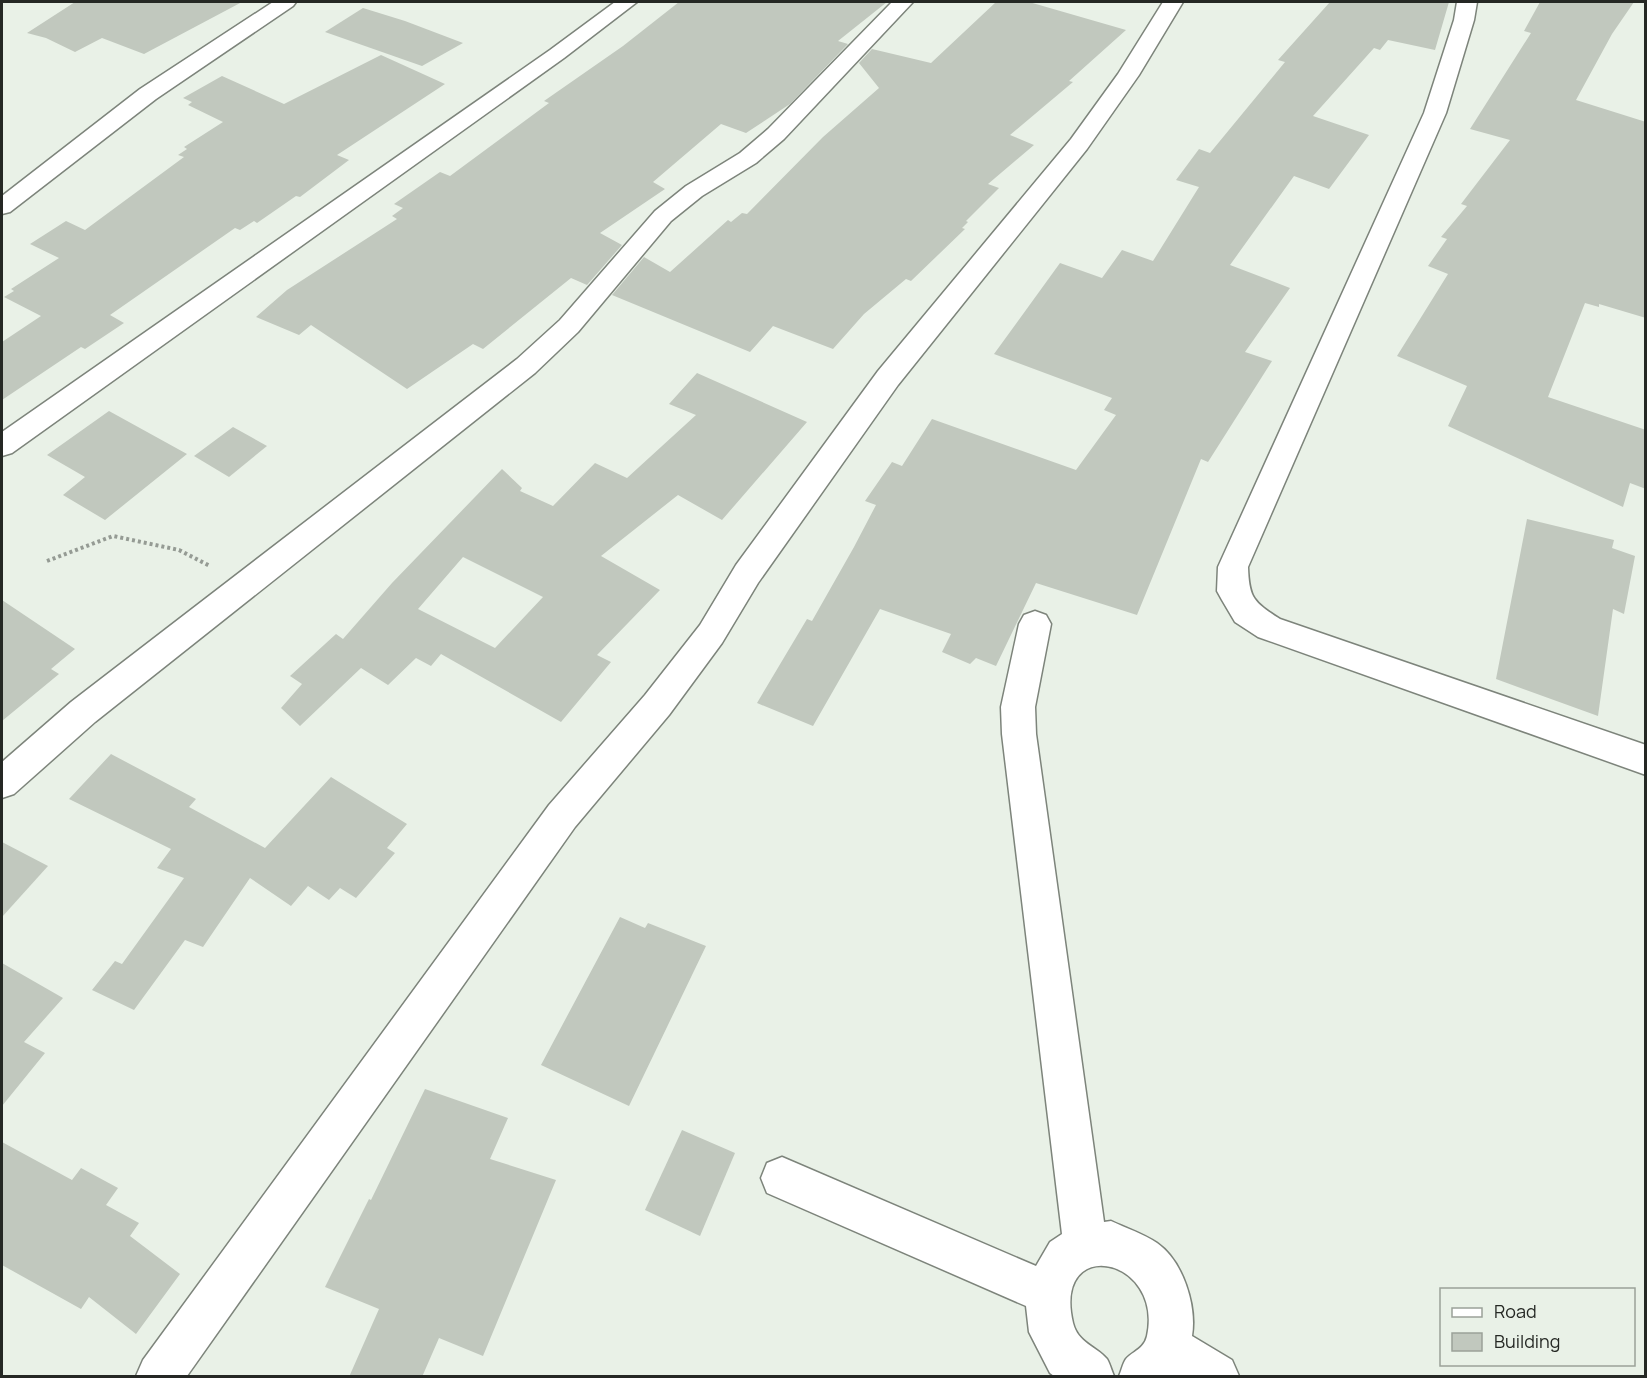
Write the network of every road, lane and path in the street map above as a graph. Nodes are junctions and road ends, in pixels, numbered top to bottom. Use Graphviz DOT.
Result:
graph roads {
  1 [pos="285,2"];
  2 [pos="627,2"];
  3 [pos="903,2"];
  4 [pos="1173,2"];
  5 [pos="1467,2"];
  6 [pos="2,207"];
  7 [pos="2,446"];
  8 [pos="47,561"];
  9 [pos="246,584"];
  10 [pos="1035,624"];
  11 [pos="1646,760"];
  12 [pos="2,783"];
  13 [pos="782,1178"];
  14 [pos="1085,1244"];
  15 [pos="1047,1293"];
  16 [pos="1155,1362"];
  17 [pos="159,1377"];
  18 [pos="1091,1377"];
  19 [pos="1216,1377"];
  1 -- 6 [label="street"];
  2 -- 7 [label="street"];
  3 -- 9 [label="street"];
  4 -- 17 [label="street"];
  5 -- 11 [label="street"];
  8 -- 9 [label="path"];
  9 -- 12 [label="street"];
  10 -- 14 [label="street"];
  13 -- 15 [label="street"];
  14 -- 15 [label="street"];
  14 -- 16 [label="street"];
  15 -- 18 [label="street"];
  16 -- 19 [label="street"];
}
